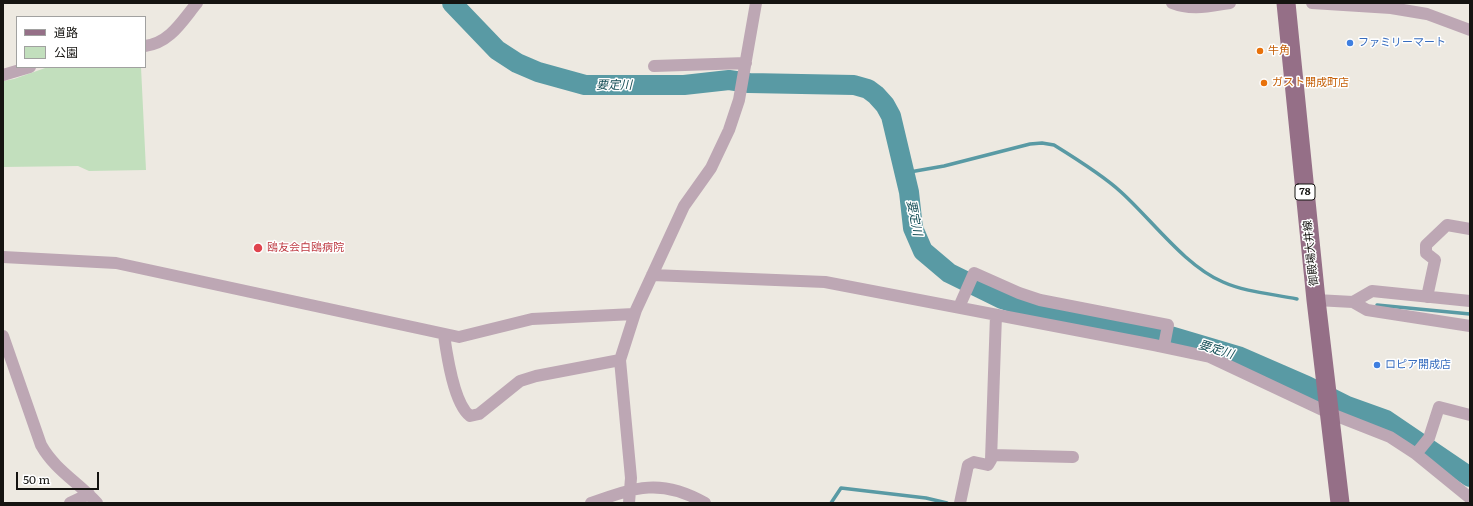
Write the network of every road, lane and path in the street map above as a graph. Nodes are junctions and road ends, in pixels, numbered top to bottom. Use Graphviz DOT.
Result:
graph roads {
  1 [pos="197,3"];
  2 [pos="756,3"];
  3 [pos="1172,3"];
  4 [pos="1230,3"];
  5 [pos="1286,3"];
  6 [pos="1312,3"];
  7 [pos="1470,30"];
  8 [pos="146,46"];
  9 [pos="654,66"];
  10 [pos="27,68"];
  11 [pos="745,68"];
  12 [pos="3,75"];
  13 [pos="1470,229"];
  14 [pos="3,257"];
  15 [pos="652,275"];
  16 [pos="1427,296"];
  17 [pos="1316,300"];
  18 [pos="1353,302"];
  19 [pos="1470,302"];
  20 [pos="959,307"];
  21 [pos="634,314"];
  22 [pos="996,315"];
  23 [pos="1470,326"];
  24 [pos="444,335"];
  25 [pos="3,336"];
  26 [pos="1164,345"];
  27 [pos="620,360"];
  28 [pos="1329,411"];
  29 [pos="1470,415"];
  30 [pos="1418,452"];
  31 [pos="992,455"];
  32 [pos="1073,457"];
  33 [pos="631,490"];
  34 [pos="1470,498"];
  35 [pos="93,499"];
  36 [pos="70,503"];
  37 [pos="591,503"];
  38 [pos="629,503"];
  39 [pos="705,503"];
  40 [pos="960,503"];
  41 [pos="1340,503"];
  1 -- 8 [label="street"];
  2 -- 11 [label="street"];
  3 -- 4 [label="street"];
  5 -- 17 [label="main road, 御殿場大井線 / 78"];
  6 -- 7 [label="street"];
  9 -- 11 [label="street"];
  10 -- 12 [label="street"];
  11 -- 15 [label="street"];
  13 -- 16 [label="street"];
  14 -- 24 [label="street"];
  15 -- 20 [label="street"];
  15 -- 21 [label="street"];
  16 -- 18 [label="street"];
  16 -- 19 [label="street"];
  17 -- 18 [label="street"];
  17 -- 28 [label="main road, 御殿場大井線 / 78"];
  18 -- 23 [label="street"];
  20 -- 22 [label="street"];
  20 -- 26 [label="street"];
  21 -- 24 [label="street"];
  21 -- 27 [label="street"];
  22 -- 26 [label="street"];
  22 -- 31 [label="street"];
  24 -- 27 [label="street"];
  25 -- 35 [label="street"];
  26 -- 28 [label="street"];
  27 -- 33 [label="street"];
  28 -- 30 [label="street"];
  28 -- 41 [label="main road, 御殿場大井線 / 78"];
  29 -- 30 [label="street"];
  30 -- 34 [label="street"];
  31 -- 32 [label="street"];
  31 -- 40 [label="street"];
  33 -- 37 [label="street"];
  33 -- 38 [label="street"];
  33 -- 39 [label="street"];
  35 -- 36 [label="street"];
}
